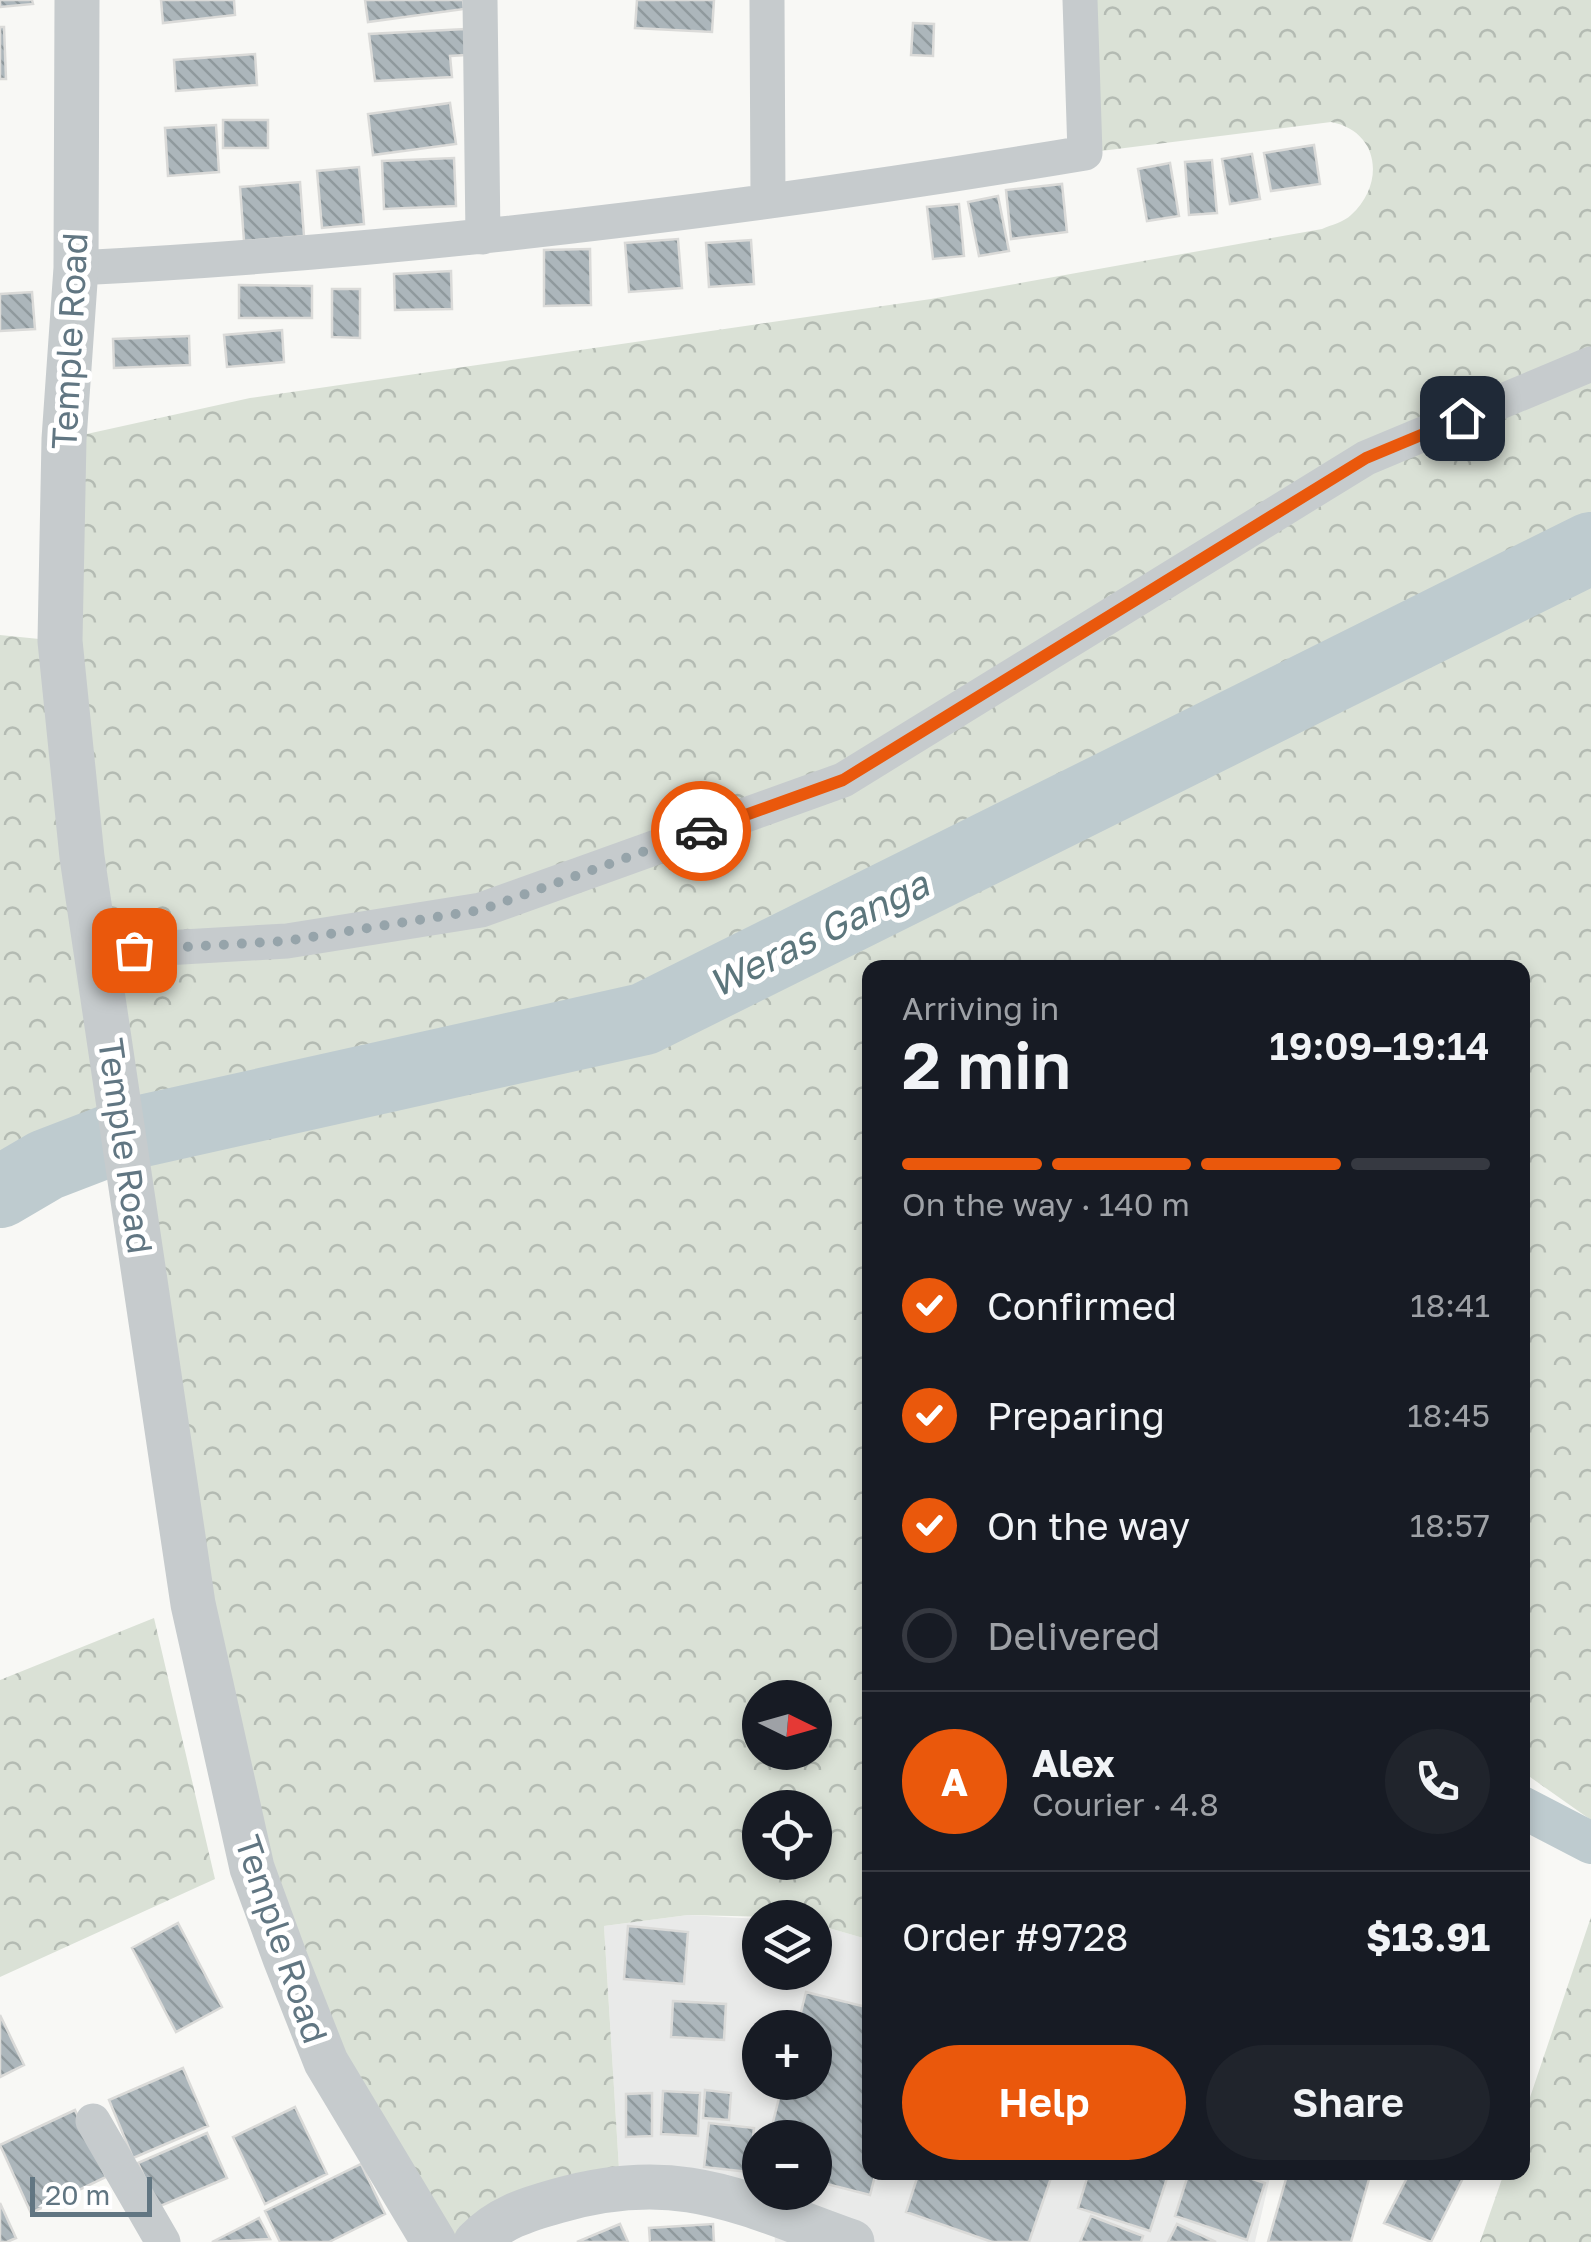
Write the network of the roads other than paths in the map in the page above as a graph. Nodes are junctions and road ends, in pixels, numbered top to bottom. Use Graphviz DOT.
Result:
graph roads {
  1 [pos="77,0"];
  2 [pos="480,0"];
  3 [pos="767,0"];
  4 [pos="1080,0"];
  5 [pos="768,200"];
  6 [pos="482,237"];
  7 [pos="76,268"];
  8 [pos="1591,364"];
  9 [pos="99,969"];
  10 [pos="94,2121"];
  11 [pos="774,2228"];
  12 [pos="163,2242"];
  13 [pos="434,2242"];
  14 [pos="476,2242"];
  15 [pos="852,2242"];
  1 -- 7 [label="street, Temple Road"];
  2 -- 6 [label="street"];
  3 -- 5 [label="street"];
  4 -- 5 [label="street"];
  5 -- 6 [label="street"];
  6 -- 7 [label="street"];
  7 -- 9 [label="street, Temple Road"];
  8 -- 9 [label="street"];
  9 -- 13 [label="street, Temple Road"];
  10 -- 12 [label="street"];
  11 -- 14 [label="street"];
  11 -- 15 [label="street"];
}
